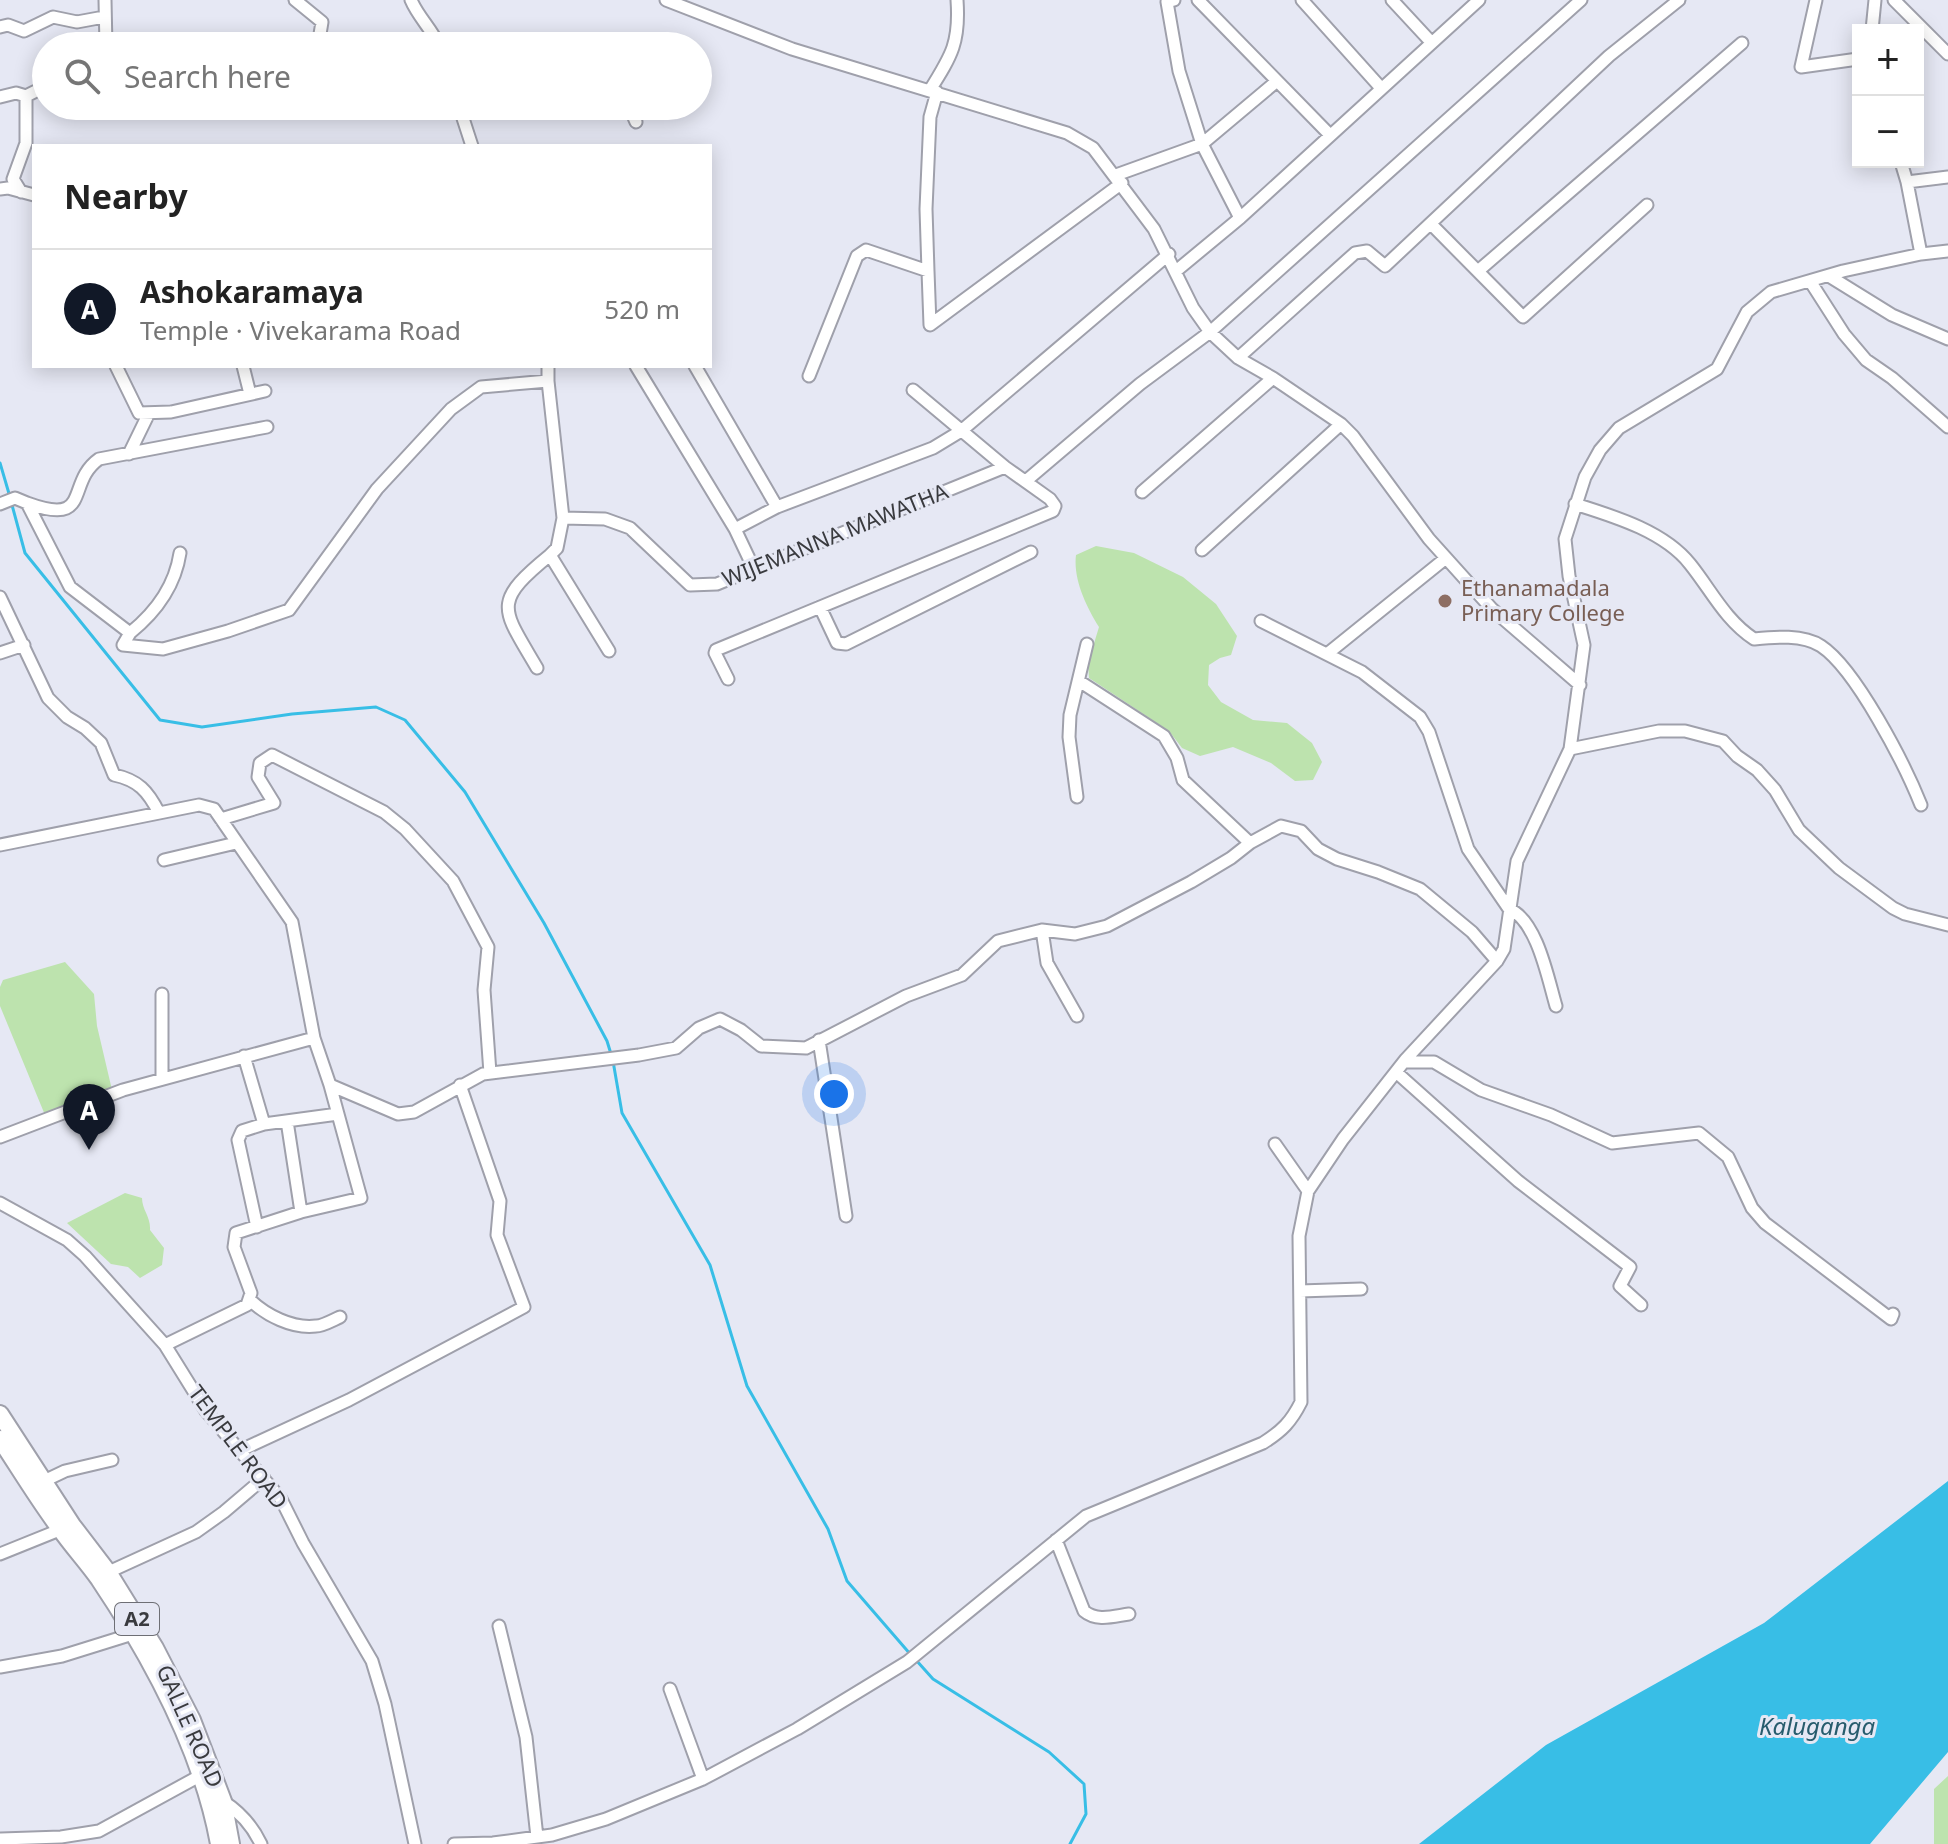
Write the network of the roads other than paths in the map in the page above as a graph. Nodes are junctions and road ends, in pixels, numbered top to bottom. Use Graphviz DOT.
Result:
graph roads {
  1 [pos="106,0"];
  2 [pos="295,0"];
  3 [pos="411,0"];
  4 [pos="666,0"];
  5 [pos="957,0"];
  6 [pos="1174,0"];
  7 [pos="1198,0"];
  8 [pos="1302,0"];
  9 [pos="1392,0"];
  10 [pos="1479,0"];
  11 [pos="1581,0"];
  12 [pos="1679,0"];
  13 [pos="1816,0"];
  14 [pos="1875,0"];
  15 [pos="1894,0"];
  16 [pos="104,17"];
  17 [pos="1873,24"];
  18 [pos="0,27"];
  19 [pos="105,32"];
  20 [pos="320,32"];
  21 [pos="434,32"];
  22 [pos="1431,42"];
  23 [pos="1742,43"];
  24 [pos="1948,54"];
  25 [pos="1852,60"];
  26 [pos="1277,81"];
  27 [pos="1381,88"];
  28 [pos="934,91"];
  29 [pos="32,93"];
  30 [pos="26,96"];
  31 [pos="0,97"];
  32 [pos="464,120"];
  33 [pos="1330,135"];
  34 [pos="471,144"];
  35 [pos="1202,144"];
  36 [pos="1903,168"];
  37 [pos="1948,177"];
  38 [pos="1119,179"];
  39 [pos="1907,182"];
  40 [pos="0,189"];
  41 [pos="21,192"];
  42 [pos="32,195"];
  43 [pos="1647,205"];
  44 [pos="1240,218"];
  45 [pos="1431,224"];
  46 [pos="1948,251"];
  47 [pos="1169,254"];
  48 [pos="1921,254"];
  49 [pos="928,271"];
  50 [pos="1176,271"];
  51 [pos="1478,271"];
  52 [pos="1829,276"];
  53 [pos="1810,281"];
  54 [pos="1210,332"];
  55 [pos="1948,339"];
  56 [pos="1238,358"];
  57 [pos="116,368"];
  58 [pos="244,368"];
  59 [pos="548,368"];
  60 [pos="637,368"];
  61 [pos="696,368"];
  62 [pos="809,376"];
  63 [pos="1273,378"];
  64 [pos="548,381"];
  65 [pos="913,390"];
  66 [pos="265,391"];
  67 [pos="250,394"];
  68 [pos="148,415"];
  69 [pos="1341,424"];
  70 [pos="267,427"];
  71 [pos="1948,427"];
  72 [pos="961,431"];
  73 [pos="129,454"];
  74 [pos="1005,467"];
  75 [pos="1027,480"];
  76 [pos="1142,492"];
  77 [pos="21,500"];
  78 [pos="1,503"];
  79 [pos="1575,504"];
  80 [pos="777,507"];
  81 [pos="563,518"];
  82 [pos="735,529"];
  83 [pos="1202,550"];
  84 [pos="1031,552"];
  85 [pos="180,553"];
  86 [pos="550,555"];
  87 [pos="1446,558"];
  88 [pos="754,569"];
  89 [pos="0,597"];
  90 [pos="820,607"];
  91 [pos="1261,621"];
  92 [pos="130,633"];
  93 [pos="1087,644"];
  94 [pos="24,645"];
  95 [pos="609,651"];
  96 [pos="0,653"];
  97 [pos="1327,654"];
  98 [pos="537,668"];
  99 [pos="728,679"];
  100 [pos="1079,681"];
  101 [pos="1580,685"];
  102 [pos="1570,749"];
  103 [pos="1077,797"];
  104 [pos="1921,805"];
  105 [pos="159,813"];
  106 [pos="221,819"];
  107 [pos="236,843"];
  108 [pos="1250,843"];
  109 [pos="0,845"];
  110 [pos="164,860"];
  111 [pos="1509,909"];
  112 [pos="1948,925"];
  113 [pos="1042,930"];
  114 [pos="1497,961"];
  115 [pos="162,994"];
  116 [pos="1556,1006"];
  117 [pos="1077,1016"];
  118 [pos="314,1038"];
  119 [pos="819,1040"];
  120 [pos="244,1056"];
  121 [pos="1400,1067"];
  122 [pos="490,1073"];
  123 [pos="162,1079"];
  124 [pos="330,1085"];
  125 [pos="460,1085"];
  126 [pos="338,1114"];
  127 [pos="287,1121"];
  128 [pos="264,1124"];
  129 [pos="0,1137"];
  130 [pos="1275,1144"];
  131 [pos="1308,1191"];
  132 [pos="0,1203"];
  133 [pos="301,1212"];
  134 [pos="846,1216"];
  135 [pos="257,1227"];
  136 [pos="1361,1289"];
  137 [pos="1300,1291"];
  138 [pos="250,1300"];
  139 [pos="1641,1305"];
  140 [pos="1893,1314"];
  141 [pos="340,1317"];
  142 [pos="165,1345"];
  143 [pos="0,1414"];
  144 [pos="0,1439"];
  145 [pos="239,1451"];
  146 [pos="112,1460"];
  147 [pos="264,1478"];
  148 [pos="44,1481"];
  149 [pos="66,1528"];
  150 [pos="1056,1540"];
  151 [pos="0,1554"];
  152 [pos="103,1574"];
  153 [pos="1129,1614"];
  154 [pos="499,1626"];
  155 [pos="138,1632"];
  156 [pos="0,1667"];
  157 [pos="670,1689"];
  158 [pos="206,1772"];
  159 [pos="703,1779"];
  160 [pos="217,1803"];
  161 [pos="537,1837"];
  162 [pos="1,1839"];
  163 [pos="219,1844"];
  164 [pos="231,1844"];
  165 [pos="261,1844"];
  166 [pos="415,1844"];
  167 [pos="454,1844"];
  1 -- 16 [label="street"];
  2 -- 20 [label="street"];
  3 -- 21 [label="street"];
  4 -- 28 [label="street"];
  5 -- 28 [label="street"];
  6 -- 35 [label="street"];
  7 -- 26 [label="street"];
  8 -- 27 [label="street"];
  9 -- 22 [label="street"];
  10 -- 22 [label="street"];
  11 -- 54 [label="street"];
  12 -- 45 [label="street"];
  13 -- 25 [label="street"];
  14 -- 17 [label="street"];
  15 -- 24 [label="street"];
  16 -- 18 [label="street"];
  16 -- 19 [label="street"];
  22 -- 27 [label="street"];
  23 -- 51 [label="street"];
  26 -- 33 [label="street"];
  26 -- 35 [label="street"];
  27 -- 33 [label="street"];
  28 -- 38 [label="street"];
  28 -- 49 [label="street"];
  29 -- 30 [label="street"];
  30 -- 31 [label="street"];
  30 -- 41 [label="street"];
  32 -- 34 [label="street"];
  33 -- 44 [label="street"];
  35 -- 38 [label="street"];
  35 -- 44 [label="street"];
  36 -- 39 [label="street"];
  37 -- 39 [label="street"];
  38 -- 47 [label="street"];
  38 -- 49 [label="street"];
  39 -- 48 [label="street"];
  40 -- 41 [label="street"];
  41 -- 42 [label="street"];
  43 -- 51 [label="street"];
  44 -- 50 [label="street"];
  45 -- 51 [label="street"];
  45 -- 56 [label="street"];
  46 -- 48 [label="street"];
  47 -- 50 [label="street"];
  47 -- 72 [label="street"];
  48 -- 52 [label="street"];
  49 -- 62 [label="street"];
  50 -- 54 [label="street"];
  52 -- 53 [label="street"];
  52 -- 55 [label="street"];
  53 -- 71 [label="street"];
  53 -- 79 [label="street"];
  54 -- 56 [label="street"];
  54 -- 75 [label="street"];
  56 -- 63 [label="street"];
  57 -- 68 [label="street"];
  58 -- 67 [label="street"];
  59 -- 64 [label="street"];
  60 -- 82 [label="street"];
  61 -- 80 [label="street"];
  63 -- 69 [label="street"];
  63 -- 76 [label="street"];
  64 -- 81 [label="street"];
  64 -- 92 [label="street"];
  65 -- 72 [label="street"];
  66 -- 67 [label="street"];
  67 -- 68 [label="street"];
  68 -- 73 [label="street"];
  69 -- 83 [label="street"];
  69 -- 87 [label="street"];
  70 -- 73 [label="street"];
  72 -- 74 [label="street"];
  72 -- 80 [label="street"];
  73 -- 77 [label="street"];
  74 -- 75 [label="street"];
  74 -- 88 [label="street, WIJEMANNA MAWATHA"];
  75 -- 90 [label="street"];
  77 -- 78 [label="street"];
  77 -- 92 [label="street"];
  79 -- 101 [label="street"];
  79 -- 104 [label="street"];
  80 -- 82 [label="street"];
  81 -- 86 [label="street"];
  81 -- 88 [label="street, WIJEMANNA MAWATHA"];
  82 -- 88 [label="street"];
  84 -- 90 [label="street"];
  85 -- 92 [label="street"];
  86 -- 95 [label="street"];
  86 -- 98 [label="street"];
  87 -- 97 [label="street"];
  87 -- 101 [label="street"];
  89 -- 94 [label="street"];
  90 -- 99 [label="street"];
  91 -- 97 [label="street"];
  93 -- 100 [label="street"];
  94 -- 96 [label="street"];
  94 -- 105 [label="street"];
  97 -- 111 [label="street"];
  100 -- 103 [label="street"];
  100 -- 108 [label="street"];
  101 -- 102 [label="street"];
  102 -- 111 [label="street"];
  102 -- 112 [label="street"];
  105 -- 106 [label="street"];
  105 -- 109 [label="street"];
  106 -- 107 [label="street"];
  106 -- 122 [label="street"];
  107 -- 110 [label="street"];
  107 -- 118 [label="street"];
  108 -- 113 [label="street"];
  108 -- 114 [label="street"];
  111 -- 114 [label="street"];
  111 -- 116 [label="street"];
  113 -- 117 [label="street"];
  113 -- 119 [label="street"];
  114 -- 121 [label="street"];
  115 -- 123 [label="street"];
  118 -- 120 [label="street"];
  118 -- 124 [label="street"];
  119 -- 122 [label="street"];
  119 -- 134 [label="street"];
  120 -- 123 [label="street"];
  120 -- 128 [label="street"];
  121 -- 131 [label="street"];
  121 -- 139 [label="street"];
  121 -- 140 [label="street"];
  122 -- 125 [label="street"];
  123 -- 129 [label="street"];
  124 -- 125 [label="street"];
  124 -- 126 [label="street"];
  125 -- 145 [label="street"];
  126 -- 127 [label="street"];
  126 -- 133 [label="street"];
  127 -- 128 [label="street"];
  127 -- 133 [label="street"];
  128 -- 135 [label="street"];
  130 -- 131 [label="street"];
  131 -- 137 [label="street"];
  132 -- 142 [label="street, TEMPLE ROAD"];
  133 -- 135 [label="street"];
  135 -- 138 [label="street"];
  136 -- 137 [label="street"];
  137 -- 150 [label="street"];
  138 -- 141 [label="street"];
  138 -- 142 [label="street"];
  142 -- 145 [label="street, TEMPLE ROAD"];
  143 -- 148 [label="highway, GALLE ROAD / A2"];
  144 -- 149 [label="highway, GALLE ROAD / A2"];
  145 -- 147 [label="street, TEMPLE ROAD"];
  146 -- 148 [label="street"];
  147 -- 152 [label="street"];
  147 -- 166 [label="street, TEMPLE ROAD"];
  148 -- 149 [label="highway, GALLE ROAD / A2"];
  149 -- 151 [label="street"];
  149 -- 152 [label="highway, GALLE ROAD / A2"];
  150 -- 153 [label="street"];
  150 -- 159 [label="street"];
  152 -- 155 [label="highway, GALLE ROAD / A2"];
  154 -- 161 [label="street"];
  155 -- 156 [label="street"];
  155 -- 158 [label="highway, GALLE ROAD / A2"];
  157 -- 159 [label="street"];
  158 -- 160 [label="highway, GALLE ROAD / A2"];
  158 -- 162 [label="street"];
  159 -- 161 [label="street"];
  160 -- 163 [label="highway, GALLE ROAD / A2"];
  160 -- 164 [label="highway, GALLE ROAD / A2"];
  160 -- 165 [label="street"];
  161 -- 167 [label="street"];
}
